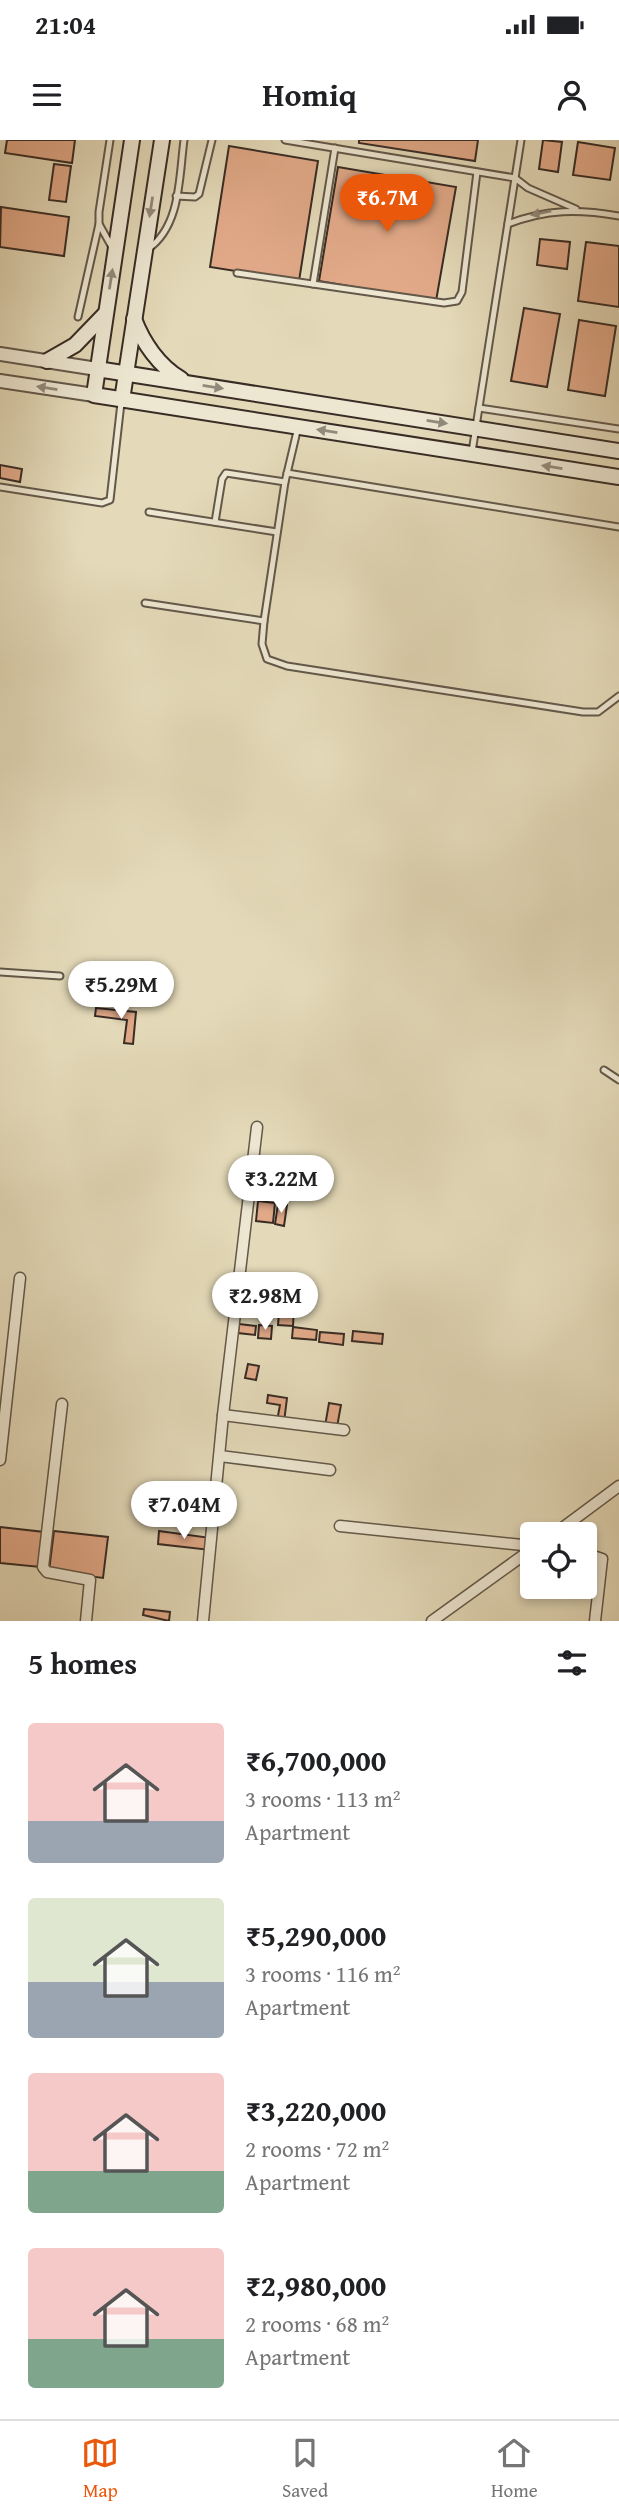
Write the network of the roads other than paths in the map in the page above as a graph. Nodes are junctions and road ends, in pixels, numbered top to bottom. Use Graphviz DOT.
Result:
graph roads {
  1 [pos="110,140"];
  2 [pos="132,140"];
  3 [pos="162,140"];
  4 [pos="184,140"];
  5 [pos="212,140"];
  6 [pos="285,140"];
  7 [pos="520,140"];
  8 [pos="335,148"];
  9 [pos="477,172"];
  10 [pos="515,178"];
  11 [pos="176,196"];
  12 [pos="576,209"];
  13 [pos="619,216"];
  14 [pos="99,224"];
  15 [pos="508,224"];
  16 [pos="144,251"];
  17 [pos="115,252"];
  18 [pos="237,273"];
  19 [pos="313,284"];
  20 [pos="105,314"];
  21 [pos="78,317"];
  22 [pos="134,318"];
  23 [pos="0,354"];
  24 [pos="47,362"];
  25 [pos="97,369"];
  26 [pos="125,373"];
  27 [pos="0,381"];
  28 [pos="187,383"];
  29 [pos="93,396"];
  30 [pos="122,400"];
  31 [pos="479,408"];
  32 [pos="298,427"];
  33 [pos="476,428"];
  34 [pos="619,429"];
  35 [pos="619,450"];
  36 [pos="472,454"];
  37 [pos="287,473"];
  38 [pos="619,477"];
  39 [pos="285,482"];
  40 [pos="0,487"];
  41 [pos="149,512"];
  42 [pos="215,522"];
  43 [pos="619,527"];
  44 [pos="278,532"];
  45 [pos="145,603"];
  46 [pos="264,621"];
  47 [pos="619,696"];
  48 [pos="0,972"];
  49 [pos="60,976"];
  50 [pos="604,1070"];
  51 [pos="619,1080"];
  52 [pos="257,1127"];
  53 [pos="20,1278"];
  54 [pos="62,1404"];
  55 [pos="223,1415"];
  56 [pos="344,1430"];
  57 [pos="220,1456"];
  58 [pos="0,1460"];
  59 [pos="330,1470"];
  60 [pos="619,1486"];
  61 [pos="571,1522"];
  62 [pos="340,1526"];
  63 [pos="520,1546"];
  64 [pos="520,1556"];
  65 [pos="597,1557"];
  66 [pos="86,1621"];
  67 [pos="203,1621"];
  68 [pos="432,1621"];
  69 [pos="595,1621"];
  1 -- 14 [label="lane"];
  2 -- 17 [label="main road"];
  3 -- 16 [label="main road, one-way"];
  4 -- 11 [label="lane"];
  5 -- 11 [label="lane"];
  6 -- 8 [label="lane"];
  7 -- 10 [label="lane"];
  8 -- 9 [label="lane"];
  8 -- 19 [label="lane"];
  9 -- 10 [label="lane"];
  9 -- 19 [label="lane"];
  10 -- 12 [label="lane"];
  10 -- 15 [label="lane"];
  11 -- 16 [label="lane"];
  12 -- 13 [label="lane"];
  12 -- 15 [label="lane, one-way"];
  14 -- 17 [label="lane"];
  14 -- 21 [label="lane"];
  15 -- 31 [label="lane"];
  16 -- 22 [label="main road"];
  20 -- 17 [label="main road, one-way"];
  18 -- 19 [label="lane"];
  20 -- 24 [label="main road"];
  20 -- 25 [label="main road"];
  22 -- 26 [label="main road"];
  22 -- 28 [label="main road"];
  23 -- 24 [label="street"];
  24 -- 25 [label="street"];
  25 -- 26 [label="main road"];
  25 -- 29 [label="main road"];
  26 -- 28 [label="main road"];
  26 -- 30 [label="main road"];
  29 -- 27 [label="street, one-way"];
  28 -- 33 [label="main road, one-way"];
  29 -- 30 [label="main road"];
  30 -- 32 [label="main road"];
  30 -- 40 [label="lane"];
  31 -- 33 [label="lane"];
  31 -- 34 [label="lane"];
  36 -- 32 [label="main road, one-way"];
  32 -- 37 [label="lane"];
  33 -- 35 [label="main road"];
  33 -- 36 [label="lane"];
  38 -- 36 [label="main road, one-way"];
  37 -- 39 [label="lane"];
  37 -- 43 [label="lane"];
  39 -- 42 [label="lane"];
  39 -- 44 [label="lane"];
  41 -- 42 [label="lane"];
  42 -- 44 [label="lane"];
  44 -- 46 [label="lane"];
  45 -- 46 [label="lane"];
  46 -- 47 [label="lane"];
  48 -- 49 [label="lane"];
  50 -- 51 [label="lane"];
  52 -- 55 [label="street"];
  53 -- 58 [label="street"];
  54 -- 66 [label="street"];
  55 -- 56 [label="street"];
  55 -- 57 [label="street"];
  57 -- 59 [label="street"];
  57 -- 67 [label="street"];
  60 -- 61 [label="street"];
  62 -- 63 [label="street"];
  64 -- 68 [label="street"];
  65 -- 69 [label="street"];
}
